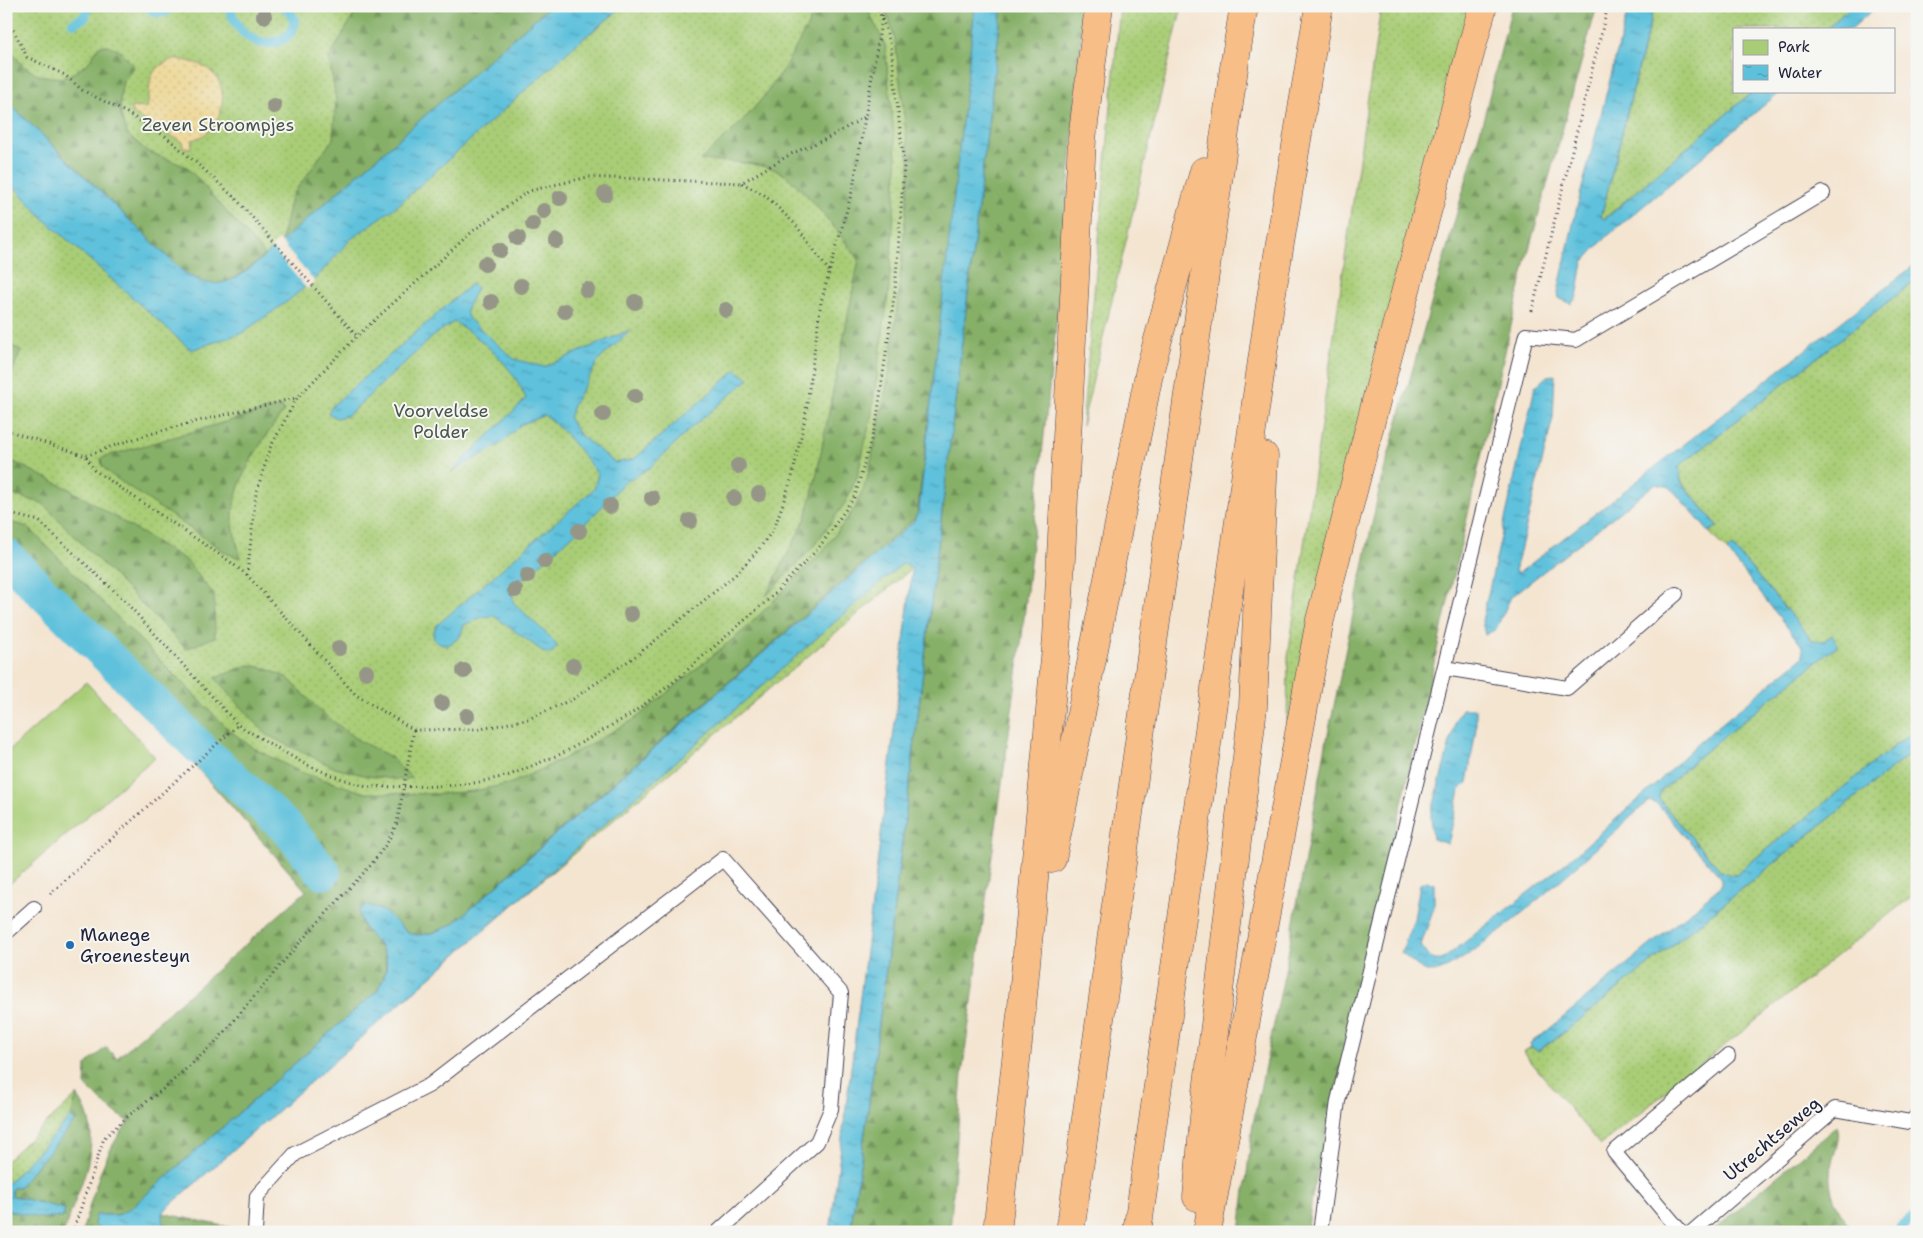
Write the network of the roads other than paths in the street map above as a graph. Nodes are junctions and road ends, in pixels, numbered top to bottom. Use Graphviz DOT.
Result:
graph roads {
  1 [pos="1099,6"];
  2 [pos="1244,6"];
  3 [pos="1319,6"];
  4 [pos="1483,6"];
  5 [pos="1235,61"];
  6 [pos="1823,193"];
  7 [pos="1271,298"];
  8 [pos="1676,594"];
  9 [pos="1444,668"];
  10 [pos="34,908"];
  11 [pos="6,933"];
  12 [pos="1022,1006"];
  13 [pos="1728,1056"];
  14 [pos="1917,1116"];
  15 [pos="255,1232"];
  16 [pos="718,1232"];
  17 [pos="997,1232"];
  18 [pos="1070,1232"];
  19 [pos="1137,1232"];
  20 [pos="1194,1232"];
  21 [pos="1207,1232"];
  22 [pos="1320,1232"];
  23 [pos="1681,1232"];
  24 [pos="1692,1232"];
  1 -- 12 [label="highway"];
  2 -- 5 [label="highway"];
  3 -- 7 [label="highway"];
  4 -- 21 [label="highway"];
  5 -- 12 [label="highway"];
  5 -- 18 [label="highway"];
  6 -- 9 [label="lane"];
  7 -- 19 [label="highway"];
  7 -- 20 [label="highway"];
  8 -- 9 [label="lane"];
  9 -- 22 [label="lane"];
  10 -- 11 [label="lane"];
  12 -- 17 [label="highway"];
  13 -- 23 [label="lane"];
  14 -- 24 [label="lane, Utrechtseweg"];
  15 -- 16 [label="lane"];
}
